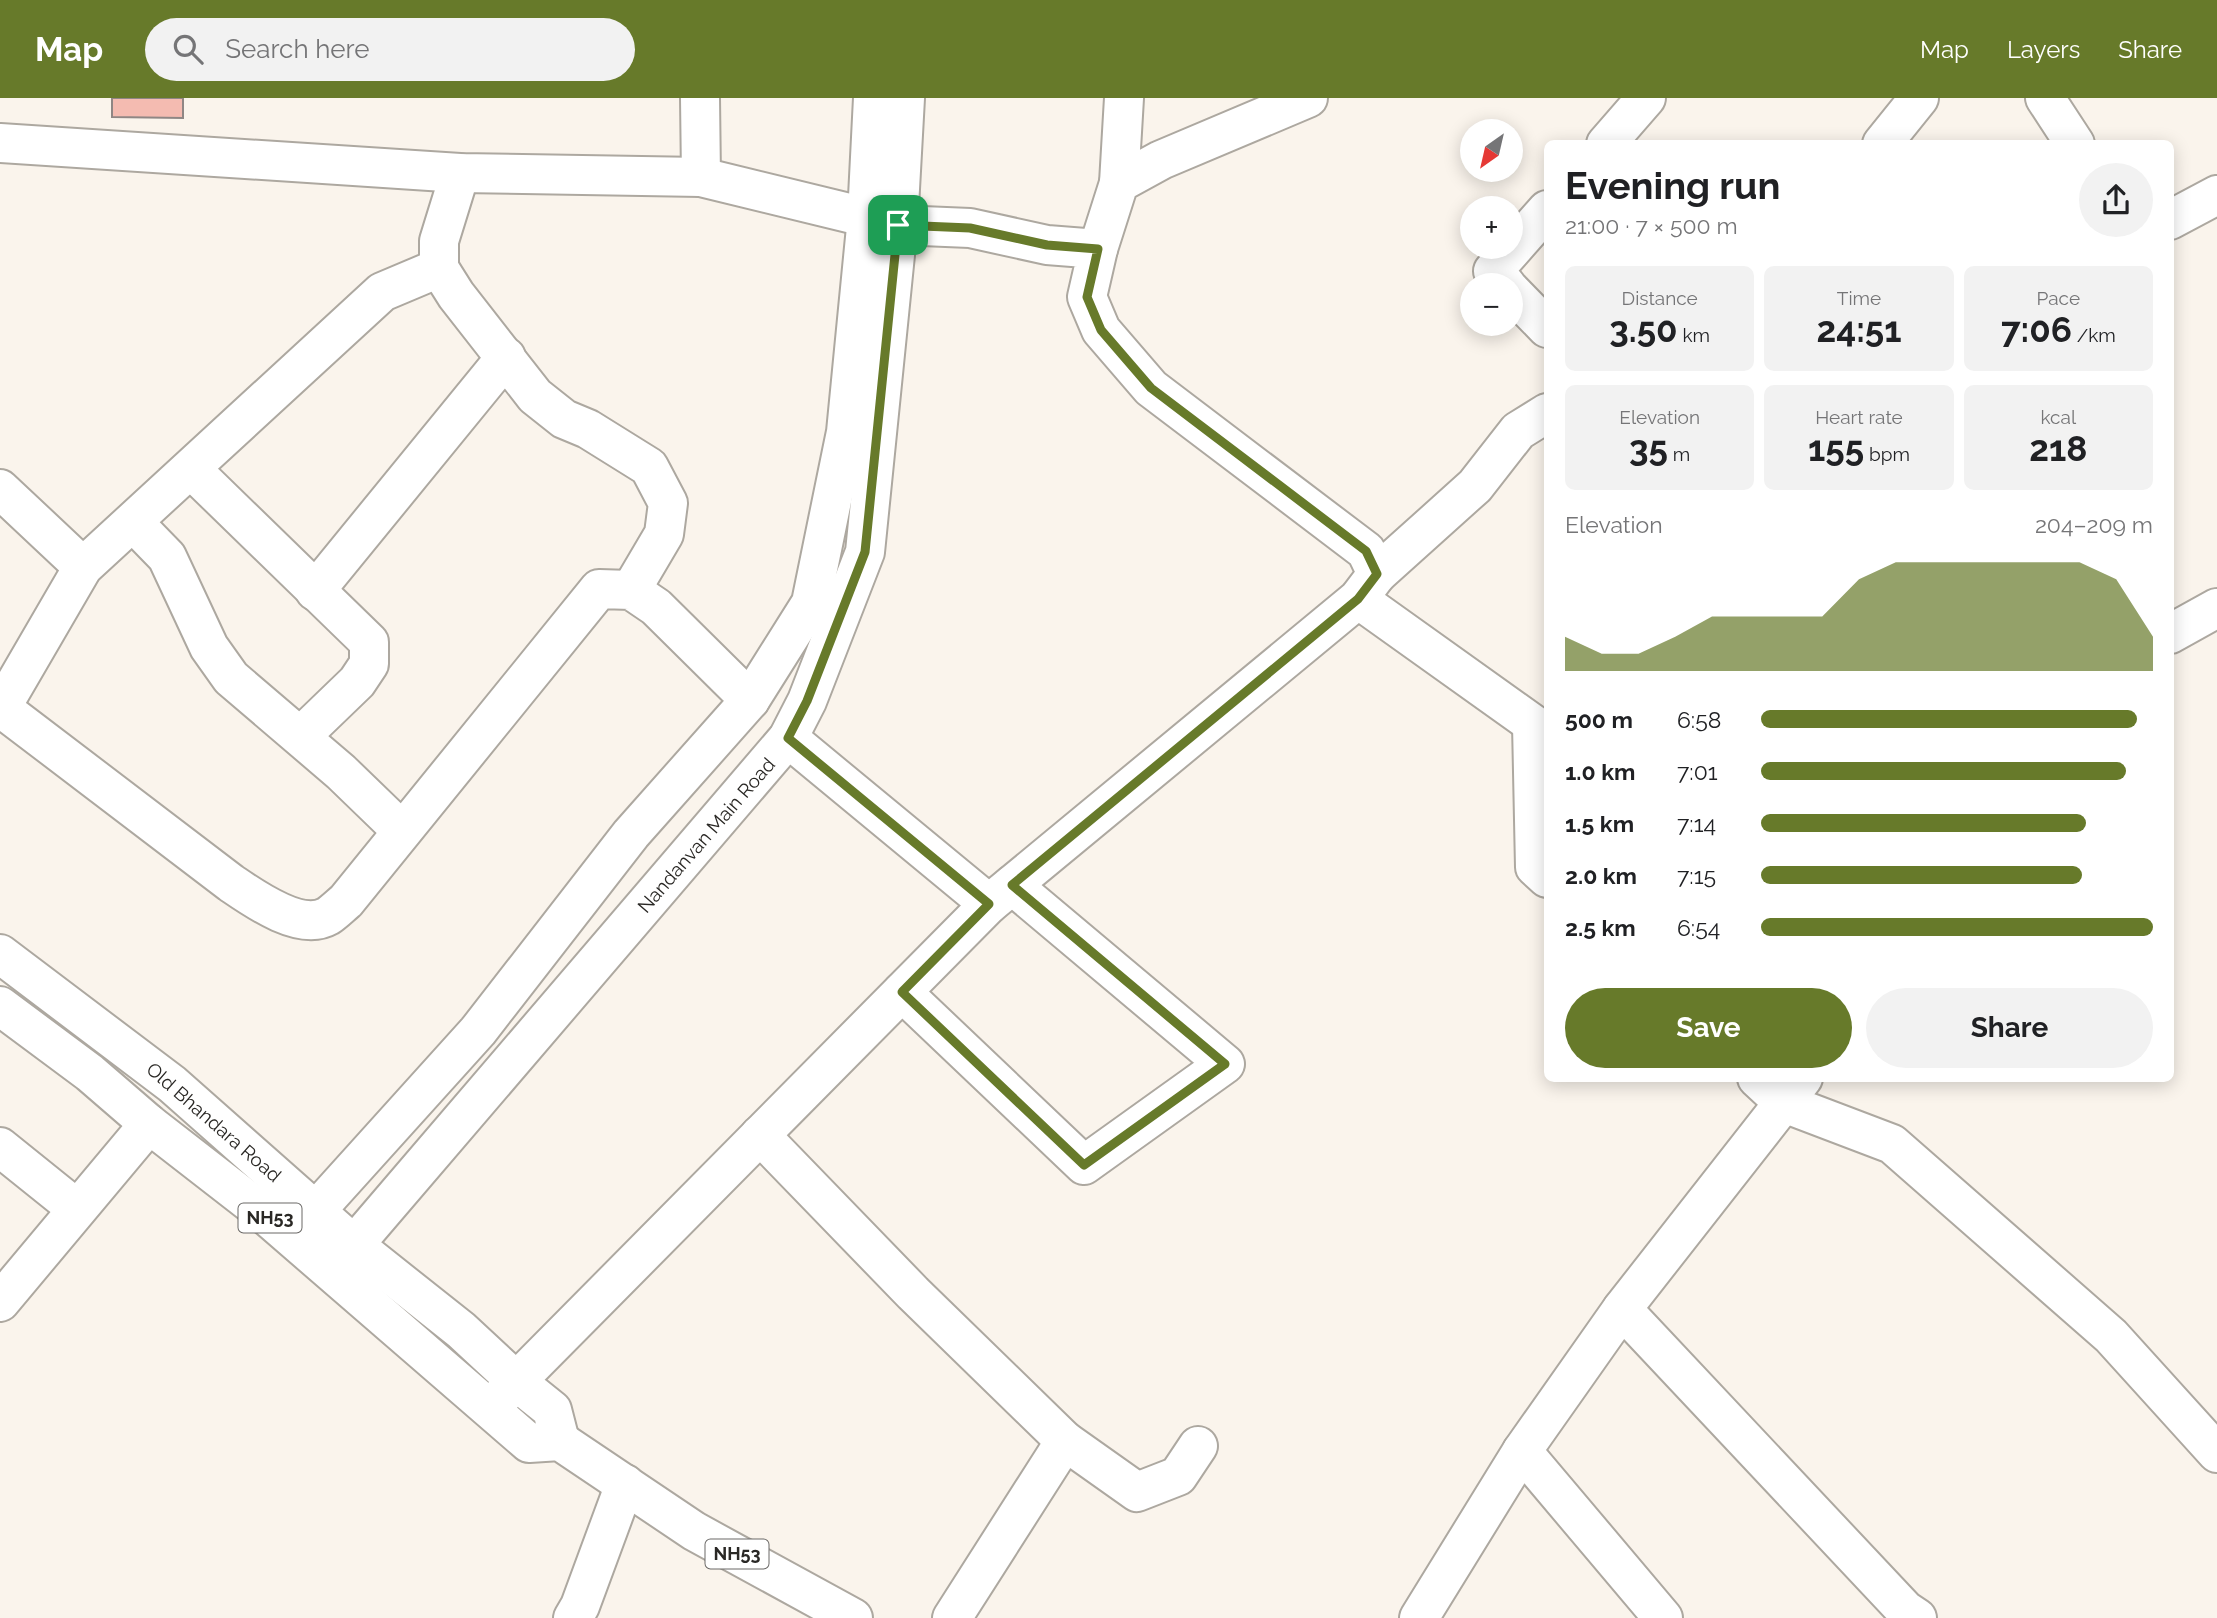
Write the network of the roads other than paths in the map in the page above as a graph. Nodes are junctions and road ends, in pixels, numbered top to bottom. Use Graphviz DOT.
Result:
graph roads {
  1 [pos="700,98"];
  2 [pos="873,98"];
  3 [pos="905,98"];
  4 [pos="1124,98"];
  5 [pos="1308,98"];
  6 [pos="1647,98"];
  7 [pos="1919,98"];
  8 [pos="2045,98"];
  9 [pos="1610,140"];
  10 [pos="1885,140"];
  11 [pos="2072,140"];
  12 [pos="0,143"];
  13 [pos="460,173"];
  14 [pos="701,177"];
  15 [pos="1119,183"];
  16 [pos="2217,195"];
  17 [pos="1544,213"];
  18 [pos="2174,218"];
  19 [pos="882,221"];
  20 [pos="1098,249"];
  21 [pos="439,268"];
  22 [pos="1495,273"];
  23 [pos="1523,303"];
  24 [pos="1544,325"];
  25 [pos="506,357"];
  26 [pos="1544,415"];
  27 [pos="191,469"];
  28 [pos="0,489"];
  29 [pos="133,522"];
  30 [pos="83,566"];
  31 [pos="1368,587"];
  32 [pos="631,590"];
  33 [pos="315,591"];
  34 [pos="750,701"];
  35 [pos="0,707"];
  36 [pos="1540,729"];
  37 [pos="301,736"];
  38 [pos="788,738"];
  39 [pos="402,831"];
  40 [pos="1544,875"];
  41 [pos="1000,895"];
  42 [pos="0,954"];
  43 [pos="902,992"];
  44 [pos="0,1006"];
  45 [pos="1781,1086"];
  46 [pos="149,1124"];
  47 [pos="760,1135"];
  48 [pos="0,1147"];
  49 [pos="77,1209"];
  50 [pos="304,1224"];
  51 [pos="342,1258"];
  52 [pos="0,1302"];
  53 [pos="1622,1309"];
  54 [pos="516,1381"];
  55 [pos="490,1409"];
  56 [pos="560,1441"];
  57 [pos="1065,1441"];
  58 [pos="1198,1446"];
  59 [pos="1522,1451"];
  60 [pos="2217,1452"];
  61 [pos="625,1484"];
  62 [pos="573,1618"];
  63 [pos="853,1618"];
  64 [pos="952,1618"];
  65 [pos="1419,1618"];
  66 [pos="1663,1618"];
  67 [pos="1917,1618"];
  1 -- 14 [label="main road"];
  2 -- 19 [label="main road"];
  3 -- 19 [label="main road, Nandanvan Main Road"];
  4 -- 15 [label="main road"];
  5 -- 15 [label="main road"];
  6 -- 9 [label="main road"];
  7 -- 10 [label="main road"];
  8 -- 11 [label="main road"];
  12 -- 13 [label="main road"];
  13 -- 14 [label="main road"];
  13 -- 21 [label="main road"];
  14 -- 19 [label="main road"];
  15 -- 20 [label="main road"];
  16 -- 18 [label="main road"];
  17 -- 22 [label="main road"];
  19 -- 20 [label="main road"];
  19 -- 34 [label="main road"];
  19 -- 38 [label="main road, Nandanvan Main Road"];
  20 -- 31 [label="main road"];
  21 -- 25 [label="main road"];
  21 -- 27 [label="main road"];
  23 -- 24 [label="main road"];
  25 -- 32 [label="main road"];
  25 -- 33 [label="main road"];
  26 -- 31 [label="main road"];
  27 -- 29 [label="main road"];
  27 -- 33 [label="main road"];
  28 -- 30 [label="main road"];
  29 -- 30 [label="main road"];
  29 -- 37 [label="main road"];
  30 -- 35 [label="main road"];
  31 -- 36 [label="main road"];
  31 -- 41 [label="main road"];
  32 -- 34 [label="main road"];
  32 -- 39 [label="main road"];
  33 -- 37 [label="main road"];
  34 -- 50 [label="main road"];
  35 -- 39 [label="main road"];
  36 -- 40 [label="main road"];
  37 -- 39 [label="main road"];
  38 -- 41 [label="main road"];
  38 -- 51 [label="main road, Nandanvan Main Road"];
  41 -- 43 [label="main road"];
  41 -- 43 [label="main road"];
  42 -- 50 [label="main road, Old Bhandara Road / NH53"];
  43 -- 47 [label="main road"];
  44 -- 46 [label="main road, NH53"];
  45 -- 53 [label="main road"];
  45 -- 60 [label="main road"];
  46 -- 49 [label="main road"];
  46 -- 50 [label="main road, NH53"];
  47 -- 54 [label="main road"];
  47 -- 57 [label="main road"];
  48 -- 49 [label="main road"];
  49 -- 52 [label="main road"];
  50 -- 51 [label="main road, Old Bhandara Road / NH53"];
  51 -- 54 [label="main road, Old Bhandara Road / NH53"];
  51 -- 55 [label="main road, NH53"];
  53 -- 59 [label="main road"];
  53 -- 67 [label="main road"];
  54 -- 55 [label="main road"];
  54 -- 56 [label="main road, NH53"];
  55 -- 56 [label="main road, NH53"];
  56 -- 61 [label="main road, NH53"];
  57 -- 58 [label="main road"];
  57 -- 64 [label="main road"];
  59 -- 65 [label="main road"];
  59 -- 66 [label="main road"];
  61 -- 62 [label="main road"];
  61 -- 63 [label="main road, NH53"];
}
